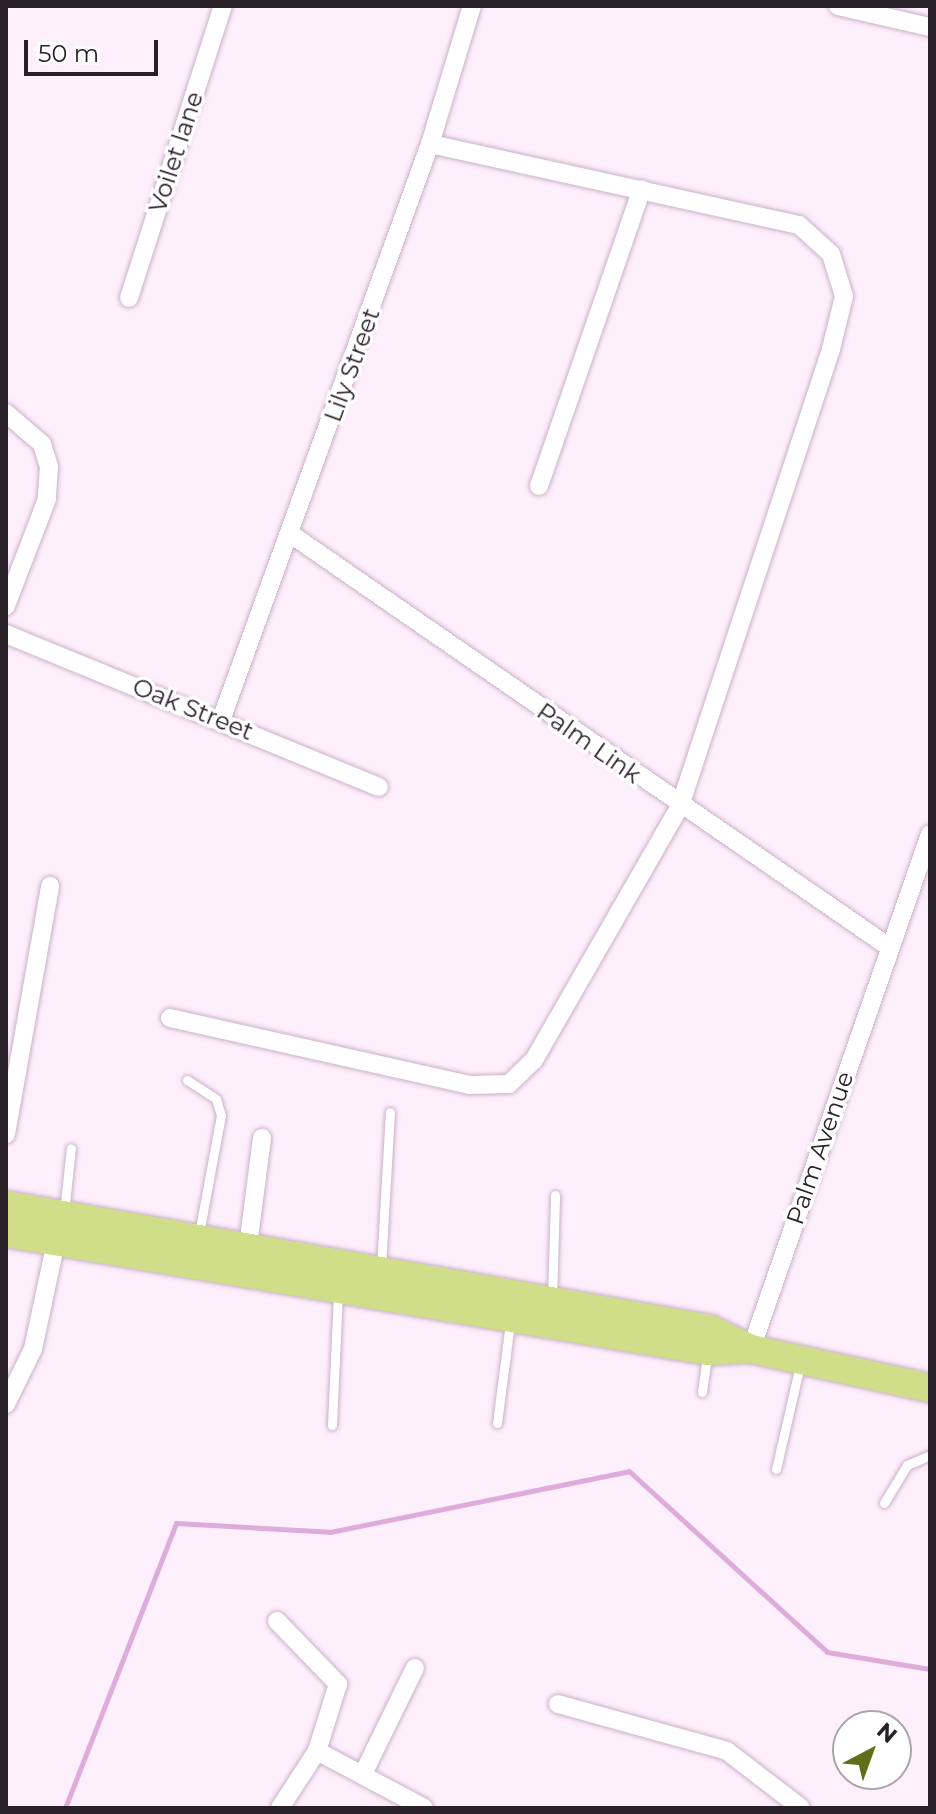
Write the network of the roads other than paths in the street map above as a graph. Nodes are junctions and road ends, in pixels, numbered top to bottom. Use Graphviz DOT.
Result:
graph roads {
  1 [pos="223,6"];
  2 [pos="472,6"];
  3 [pos="838,6"];
  4 [pos="930,27"];
  5 [pos="430,144"];
  6 [pos="642,189"];
  7 [pos="129,298"];
  8 [pos="6,413"];
  9 [pos="539,486"];
  10 [pos="292,535"];
  11 [pos="6,606"];
  12 [pos="6,634"];
  13 [pos="221,720"];
  14 [pos="379,787"];
  15 [pos="680,806"];
  16 [pos="930,834"];
  17 [pos="50,886"];
  18 [pos="889,947"];
  19 [pos="170,1018"];
  20 [pos="187,1080"];
  21 [pos="390,1112"];
  22 [pos="6,1134"];
  23 [pos="262,1138"];
  24 [pos="71,1148"];
  25 [pos="555,1195"];
  26 [pos="6,1205"];
  27 [pos="60,1229"];
  28 [pos="6,1233"];
  29 [pos="198,1239"];
  30 [pos="248,1246"];
  31 [pos="381,1267"];
  32 [pos="338,1289"];
  33 [pos="552,1301"];
  34 [pos="511,1315"];
  35 [pos="751,1349"];
  36 [pos="708,1351"];
  37 [pos="801,1361"];
  38 [pos="930,1388"];
  39 [pos="702,1392"];
  40 [pos="6,1404"];
  41 [pos="497,1423"];
  42 [pos="332,1425"];
  43 [pos="930,1455"];
  44 [pos="776,1469"];
  45 [pos="884,1503"];
  46 [pos="277,1621"];
  47 [pos="415,1668"];
  48 [pos="558,1704"];
  49 [pos="317,1751"];
  50 [pos="363,1774"];
  51 [pos="280,1808"];
  52 [pos="424,1808"];
  53 [pos="801,1808"];
  1 -- 7 [label="street, Voilet lane"];
  2 -- 5 [label="street, Lily Street"];
  3 -- 4 [label="street"];
  5 -- 6 [label="street"];
  5 -- 10 [label="street, Lily Street"];
  6 -- 9 [label="street"];
  6 -- 15 [label="street"];
  8 -- 11 [label="street"];
  10 -- 13 [label="street, Lily Street"];
  10 -- 15 [label="street, Palm Link"];
  12 -- 13 [label="street, Oak Street"];
  13 -- 14 [label="street, Oak Street"];
  15 -- 18 [label="street, Palm Link"];
  15 -- 19 [label="street"];
  16 -- 18 [label="street, Palm Avenue"];
  17 -- 22 [label="street"];
  18 -- 35 [label="street, Palm Avenue"];
  20 -- 29 [label="lane"];
  21 -- 31 [label="lane"];
  23 -- 30 [label="street"];
  24 -- 27 [label="lane"];
  25 -- 33 [label="lane"];
  26 -- 27 [label="main road"];
  27 -- 28 [label="main road"];
  27 -- 29 [label="main road"];
  27 -- 32 [label="main road"];
  27 -- 40 [label="street"];
  29 -- 30 [label="main road"];
  30 -- 31 [label="main road"];
  31 -- 33 [label="main road"];
  32 -- 34 [label="main road"];
  32 -- 42 [label="lane"];
  33 -- 35 [label="main road"];
  34 -- 36 [label="main road"];
  34 -- 41 [label="lane"];
  35 -- 36 [label="main road"];
  35 -- 37 [label="main road"];
  36 -- 39 [label="lane"];
  37 -- 38 [label="main road"];
  37 -- 44 [label="lane"];
  43 -- 45 [label="lane"];
  46 -- 49 [label="street"];
  47 -- 50 [label="street"];
  48 -- 53 [label="street"];
  49 -- 50 [label="street"];
  49 -- 51 [label="street"];
  50 -- 52 [label="street"];
}
